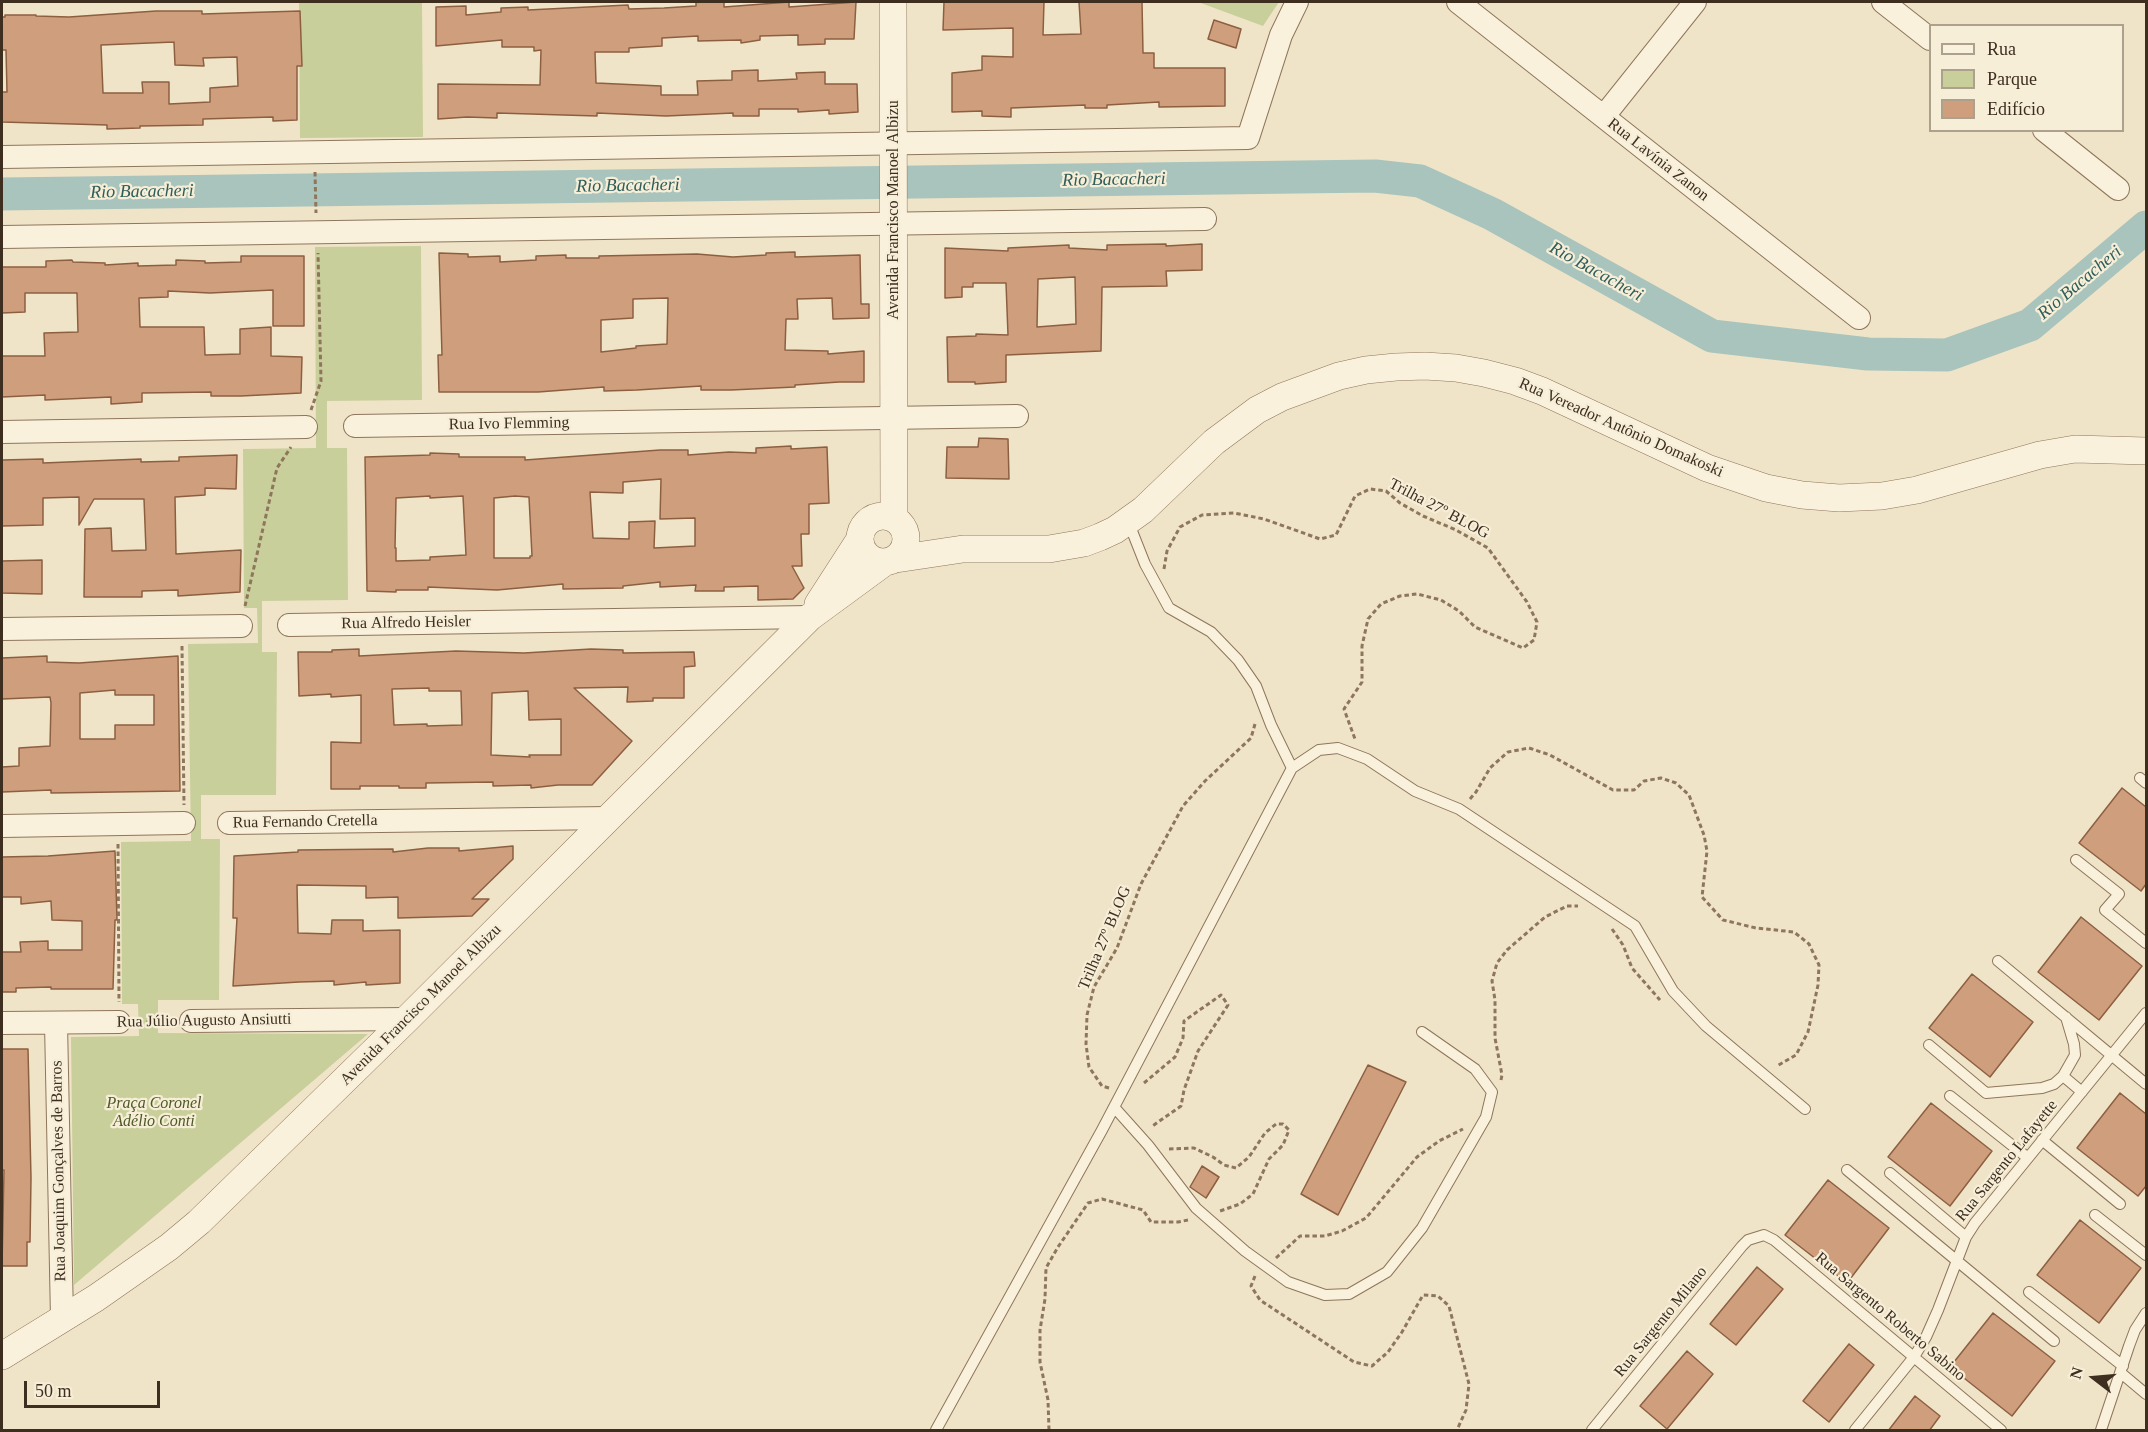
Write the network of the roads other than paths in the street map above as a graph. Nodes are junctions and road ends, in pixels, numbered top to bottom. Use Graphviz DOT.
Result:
graph roads {
  1 [pos="893,2"];
  2 [pos="1297,2"];
  3 [pos="1458,2"];
  4 [pos="1695,2"];
  5 [pos="1883,2"];
  6 [pos="1929,38"];
  7 [pos="1604,116"];
  8 [pos="2047,132"];
  9 [pos="893,148"];
  10 [pos="2,157"];
  11 [pos="2118,189"];
  12 [pos="894,215"];
  13 [pos="1205,219"];
  14 [pos="2,237"];
  15 [pos="1859,318"];
  16 [pos="1017,416"];
  17 [pos="894,418"];
  18 [pos="355,426"];
  19 [pos="306,427"];
  20 [pos="2,432"];
  21 [pos="2146,451"];
  22 [pos="1128,521"];
  23 [pos="899,522"];
  24 [pos="863,531"];
  25 [pos="963,549"];
  26 [pos="891,560"];
  27 [pos="810,617"];
  28 [pos="289,625"];
  29 [pos="241,626"];
  30 [pos="2,629"];
  31 [pos="1292,768"];
  32 [pos="609,818"];
  33 [pos="229,823"];
  34 [pos="184,824"];
  35 [pos="2,826"];
  36 [pos="2076,860"];
  37 [pos="2146,943"];
  38 [pos="1998,961"];
  39 [pos="2146,1013"];
  40 [pos="2066,1017"];
  41 [pos="407,1019"];
  42 [pos="191,1021"];
  43 [pos="119,1022"];
  44 [pos="2,1023"];
  45 [pos="56,1023"];
  46 [pos="1422,1032"];
  47 [pos="1929,1045"];
  48 [pos="2112,1055"];
  49 [pos="2063,1076"];
  50 [pos="2146,1084"];
  51 [pos="2082,1092"];
  52 [pos="1950,1096"];
  53 [pos="1114,1107"];
  54 [pos="1805,1109"];
  55 [pos="2042,1140"];
  56 [pos="2028,1158"];
  57 [pos="1847,1170"];
  58 [pos="1890,1173"];
  59 [pos="2120,1204"];
  60 [pos="2095,1215"];
  61 [pos="1756,1236"];
  62 [pos="1966,1237"];
  63 [pos="2146,1255"];
  64 [pos="1957,1261"];
  65 [pos="2029,1292"];
  66 [pos="2146,1313"];
  67 [pos="62,1319"];
  68 [pos="2054,1341"];
  69 [pos="2,1356"];
  70 [pos="1914,1357"];
  71 [pos="2122,1370"];
  72 [pos="2146,1394"];
  73 [pos="936,1431"];
  74 [pos="1592,1431"];
  75 [pos="1855,1431"];
  76 [pos="2001,1431"];
  77 [pos="2101,1431"];
  1 -- 9 [label="street, Avenida Francisco Manoel Albizu"];
  2 -- 9 [label="street"];
  3 -- 7 [label="street, Rua Lavínia Zanon"];
  4 -- 7 [label="street"];
  5 -- 6 [label="street"];
  7 -- 15 [label="street, Rua Lavínia Zanon"];
  8 -- 11 [label="street"];
  9 -- 10 [label="street"];
  9 -- 12 [label="street, Avenida Francisco Manoel Albizu"];
  12 -- 13 [label="street"];
  12 -- 14 [label="street"];
  12 -- 17 [label="street, Avenida Francisco Manoel Albizu"];
  16 -- 17 [label="street, Rua Ivo Flemming"];
  17 -- 18 [label="street, Rua Ivo Flemming"];
  17 -- 23 [label="street, Avenida Francisco Manoel Albizu"];
  17 -- 24 [label="street, Avenida Francisco Manoel Albizu"];
  19 -- 20 [label="street"];
  21 -- 22 [label="street, Rua Vereador Antônio Domakoski"];
  22 -- 25 [label="street, Rua Vereador Antônio Domakoski"];
  22 -- 31 [label="lane"];
  23 -- 24 [label="street"];
  23 -- 25 [label="street, Rua Vereador Antônio Domakoski"];
  23 -- 26 [label="street"];
  24 -- 26 [label="street"];
  24 -- 27 [label="street, Avenida Francisco Manoel Albizu"];
  25 -- 26 [label="street, Rua Vereador Antônio Domakoski"];
  26 -- 27 [label="street, Avenida Francisco Manoel Albizu"];
  27 -- 28 [label="street, Rua Alfredo Heisler"];
  27 -- 32 [label="street, Avenida Francisco Manoel Albizu"];
  29 -- 30 [label="street"];
  31 -- 53 [label="lane"];
  31 -- 54 [label="lane"];
  32 -- 33 [label="street, Rua Fernando Cretella"];
  32 -- 41 [label="street, Avenida Francisco Manoel Albizu"];
  34 -- 35 [label="street"];
  36 -- 37 [label="lane"];
  38 -- 40 [label="lane"];
  39 -- 48 [label="lane, Rua Sargento Lafayette"];
  40 -- 48 [label="lane"];
  40 -- 49 [label="lane"];
  41 -- 42 [label="street, Rua Júlio Augusto Ansiutti"];
  41 -- 67 [label="street, Avenida Francisco Manoel Albizu"];
  43 -- 45 [label="street, Rua Júlio Augusto Ansiutti"];
  44 -- 45 [label="street, Rua Júlio Augusto Ansiutti"];
  45 -- 67 [label="street, Rua Joaquim Gonçalves de Barros"];
  46 -- 53 [label="lane"];
  47 -- 49 [label="lane"];
  48 -- 50 [label="lane"];
  48 -- 51 [label="lane, Rua Sargento Lafayette"];
  49 -- 51 [label="lane"];
  51 -- 55 [label="lane, Rua Sargento Lafayette"];
  52 -- 56 [label="lane"];
  53 -- 73 [label="lane"];
  55 -- 56 [label="lane, Rua Sargento Lafayette"];
  55 -- 59 [label="lane"];
  56 -- 62 [label="lane, Rua Sargento Lafayette"];
  57 -- 64 [label="lane"];
  58 -- 62 [label="lane"];
  60 -- 63 [label="lane"];
  61 -- 70 [label="lane, Rua Sargento Roberto Sabino"];
  61 -- 74 [label="lane, Rua Sargento Milano"];
  62 -- 64 [label="lane, Rua Sargento Lafayette"];
  64 -- 68 [label="lane"];
  64 -- 70 [label="lane, Rua Sargento Lafayette"];
  65 -- 71 [label="lane"];
  66 -- 71 [label="lane"];
  67 -- 69 [label="street, Avenida Francisco Manoel Albizu"];
  70 -- 75 [label="lane, Rua Sargento Lafayette"];
  70 -- 76 [label="lane, Rua Sargento Roberto Sabino"];
  71 -- 72 [label="lane"];
  71 -- 77 [label="lane"];
}
